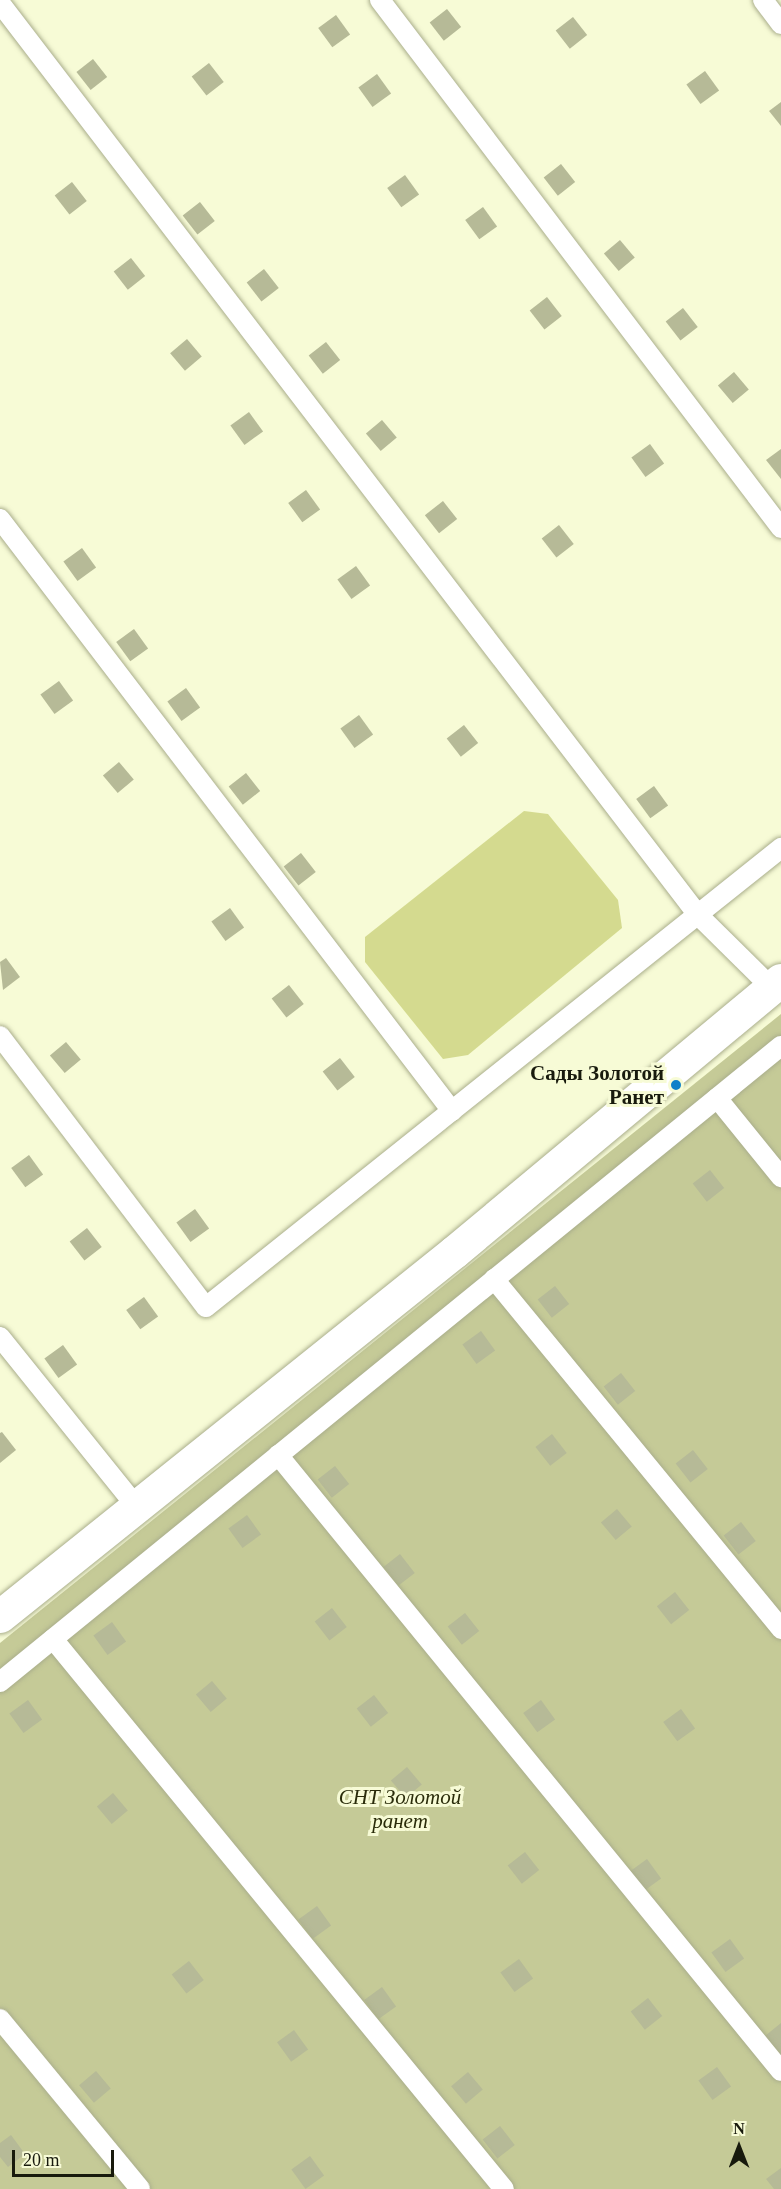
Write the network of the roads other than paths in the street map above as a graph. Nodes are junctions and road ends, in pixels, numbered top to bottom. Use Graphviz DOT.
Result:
graph roads {
  1 [pos="380,0"];
  2 [pos="763,0"];
  3 [pos="0,3"];
  4 [pos="781,24"];
  5 [pos="0,519"];
  6 [pos="781,528"];
  7 [pos="781,848"];
  8 [pos="698,915"];
  9 [pos="776,984"];
  10 [pos="0,1036"];
  11 [pos="781,1046"];
  12 [pos="717,1098"];
  13 [pos="452,1111"];
  14 [pos="781,1177"];
  15 [pos="494,1279"];
  16 [pos="0,1337"];
  17 [pos="278,1455"];
  18 [pos="135,1505"];
  19 [pos="0,1616"];
  20 [pos="781,1629"];
  21 [pos="53,1639"];
  22 [pos="0,1682"];
  23 [pos="0,2019"];
  24 [pos="781,2071"];
  25 [pos="140,2189"];
  26 [pos="504,2189"];
  1 -- 6 [label="lane"];
  2 -- 4 [label="lane"];
  3 -- 8 [label="lane"];
  5 -- 13 [label="lane"];
  7 -- 8 [label="lane"];
  8 -- 9 [label="lane"];
  8 -- 13 [label="lane"];
  9 -- 18 [label="street"];
  10 -- 13 [label="lane"];
  11 -- 12 [label="lane"];
  12 -- 14 [label="lane"];
  12 -- 15 [label="lane"];
  15 -- 17 [label="lane"];
  15 -- 20 [label="lane"];
  16 -- 18 [label="lane"];
  17 -- 21 [label="lane"];
  17 -- 24 [label="lane"];
  18 -- 19 [label="street"];
  21 -- 22 [label="lane"];
  21 -- 26 [label="lane"];
  23 -- 25 [label="lane"];
}
